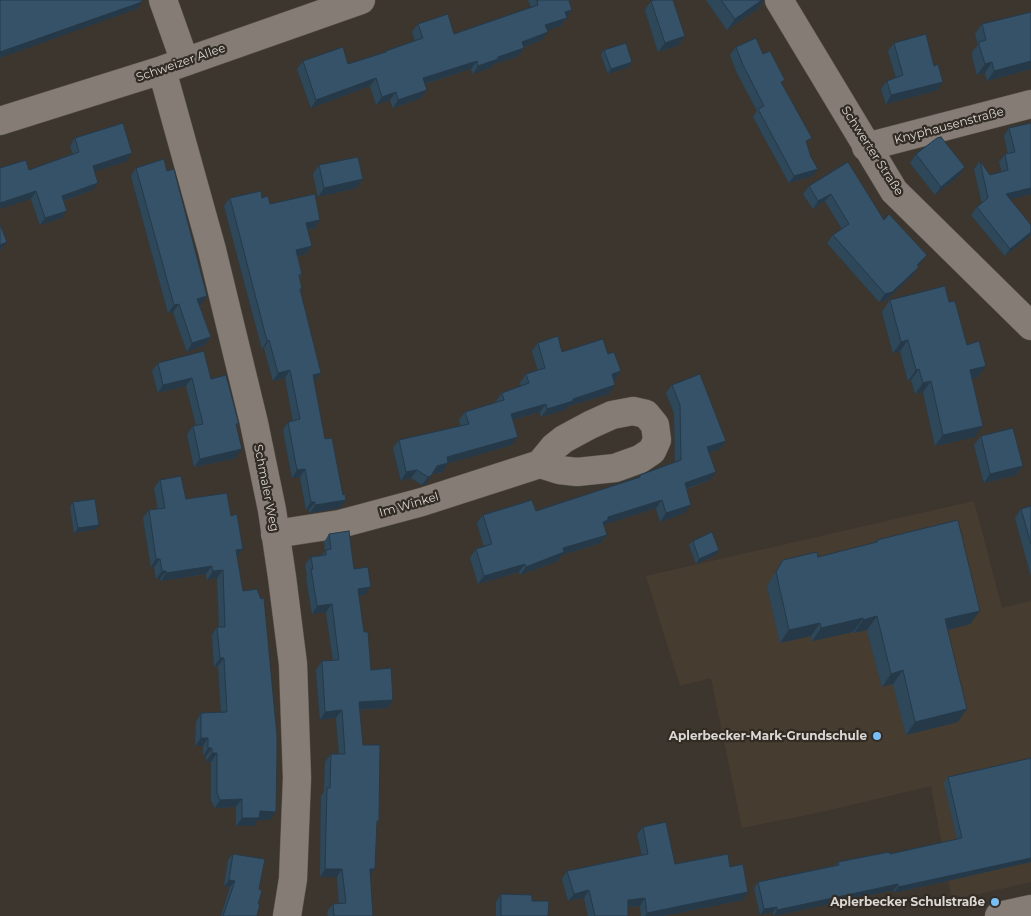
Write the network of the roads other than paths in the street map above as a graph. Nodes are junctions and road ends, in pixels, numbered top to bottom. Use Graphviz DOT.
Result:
graph roads {
  1 [pos="163,0"];
  2 [pos="361,0"];
  3 [pos="780,0"];
  4 [pos="174,66"];
  5 [pos="1031,104"];
  6 [pos="0,121"];
  7 [pos="866,147"];
  8 [pos="1031,326"];
  9 [pos="540,464"];
  10 [pos="275,534"];
  11 [pos="1031,909"];
  12 [pos="287,916"];
  13 [pos="999,916"];
  1 -- 4 [label="street, Schmaler Weg"];
  2 -- 4 [label="street, Schweizer Allee"];
  3 -- 7 [label="street, Schwerter Straße"];
  4 -- 6 [label="street, Schweizer Allee"];
  4 -- 10 [label="street, Schmaler Weg"];
  5 -- 7 [label="street, Knyphausenstraße"];
  7 -- 8 [label="street, Schwerter Straße"];
  9 -- 10 [label="street, Im Winkel"];
  10 -- 12 [label="street, Schmaler Weg"];
  11 -- 13 [label="street"];
}
